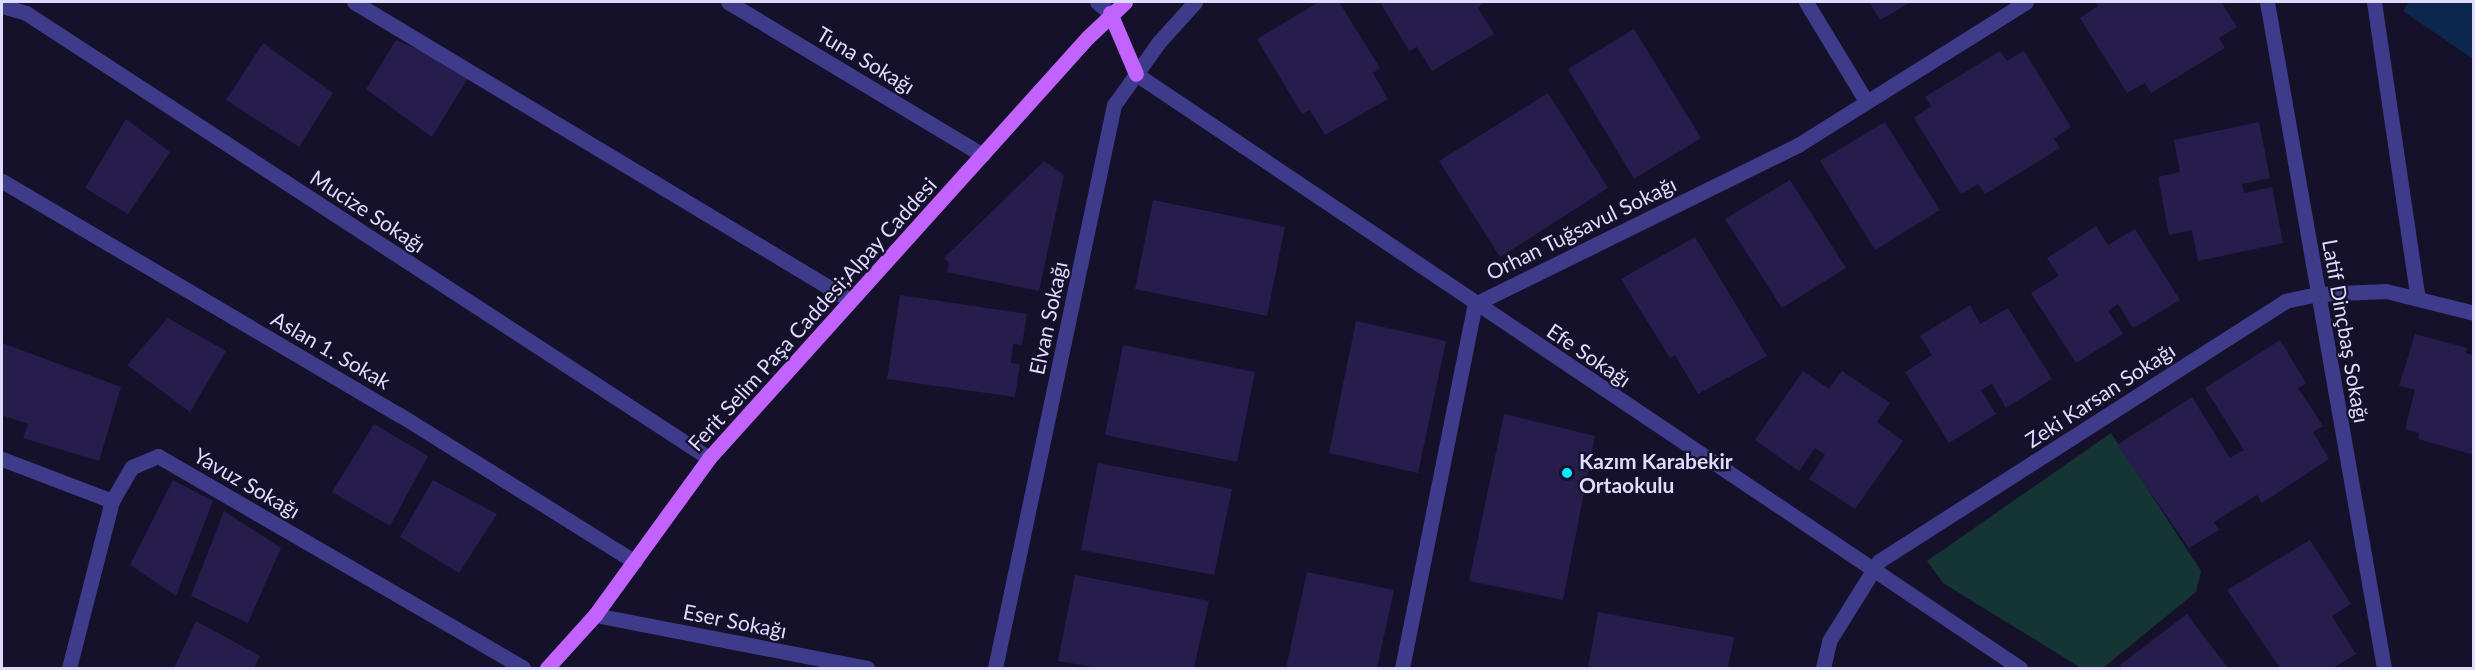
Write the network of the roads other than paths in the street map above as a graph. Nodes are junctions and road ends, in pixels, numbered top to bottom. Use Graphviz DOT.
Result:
graph roads {
  1 [pos="354,2"];
  2 [pos="728,2"];
  3 [pos="1097,2"];
  4 [pos="1125,2"];
  5 [pos="1195,2"];
  6 [pos="1806,2"];
  7 [pos="2026,2"];
  8 [pos="2267,2"];
  9 [pos="2374,2"];
  10 [pos="2,6"];
  11 [pos="1110,13"];
  12 [pos="1136,74"];
  13 [pos="1866,102"];
  14 [pos="983,154"];
  15 [pos="2,181"];
  16 [pos="2318,294"];
  17 [pos="2418,299"];
  18 [pos="850,300"];
  19 [pos="1474,304"];
  20 [pos="2474,313"];
  21 [pos="709,458"];
  22 [pos="2,459"];
  23 [pos="112,501"];
  24 [pos="635,562"];
  25 [pos="1874,571"];
  26 [pos="595,615"];
  27 [pos="69,669"];
  28 [pos="524,669"];
  29 [pos="547,669"];
  30 [pos="867,669"];
  31 [pos="995,669"];
  32 [pos="1401,669"];
  33 [pos="1823,669"];
  34 [pos="2020,669"];
  35 [pos="2384,669"];
  1 -- 18 [label="street"];
  2 -- 14 [label="street, Tuna Sokağı"];
  3 -- 11 [label="street"];
  4 -- 11 [label="main road, Ferit Selim Paşa Caddesi;Alpay Caddesi"];
  5 -- 12 [label="street, Elvan Sokağı"];
  6 -- 13 [label="street"];
  7 -- 13 [label="street, Orhan Tuğsavul Sokağı"];
  8 -- 16 [label="street, Latif Dinçbaş Sokağı"];
  9 -- 17 [label="street"];
  10 -- 21 [label="street, Mucize Sokağı"];
  11 -- 12 [label="main road"];
  11 -- 14 [label="main road, Ferit Selim Paşa Caddesi;Alpay Caddesi"];
  12 -- 19 [label="street, Efe Sokağı"];
  12 -- 31 [label="street, Elvan Sokağı"];
  13 -- 19 [label="street, Orhan Tuğsavul Sokağı"];
  14 -- 18 [label="main road, Ferit Selim Paşa Caddesi;Alpay Caddesi"];
  15 -- 24 [label="street, Aslan 1. Sokak"];
  16 -- 17 [label="street, Zeki Karsan Sokağı"];
  16 -- 25 [label="street, Zeki Karsan Sokağı"];
  16 -- 35 [label="street, Latif Dinçbaş Sokağı"];
  17 -- 20 [label="street, Zeki Karsan Sokağı"];
  18 -- 21 [label="main road, Ferit Selim Paşa Caddesi;Alpay Caddesi"];
  19 -- 25 [label="street, Efe Sokağı"];
  19 -- 32 [label="street, Orhan Tuğsavul Sokağı"];
  21 -- 24 [label="main road, Ferit Selim Paşa Caddesi;Alpay Caddesi"];
  22 -- 23 [label="street"];
  23 -- 27 [label="street, Yavuz Sokağı"];
  23 -- 28 [label="street, Yavuz Sokağı"];
  24 -- 26 [label="main road, Ferit Selim Paşa Caddesi;Alpay Caddesi"];
  25 -- 33 [label="street, Zeki Karsan Sokağı"];
  25 -- 34 [label="street, Efe Sokağı"];
  26 -- 29 [label="main road, Ferit Selim Paşa Caddesi;Alpay Caddesi"];
  26 -- 30 [label="street, Eser Sokağı"];
}
